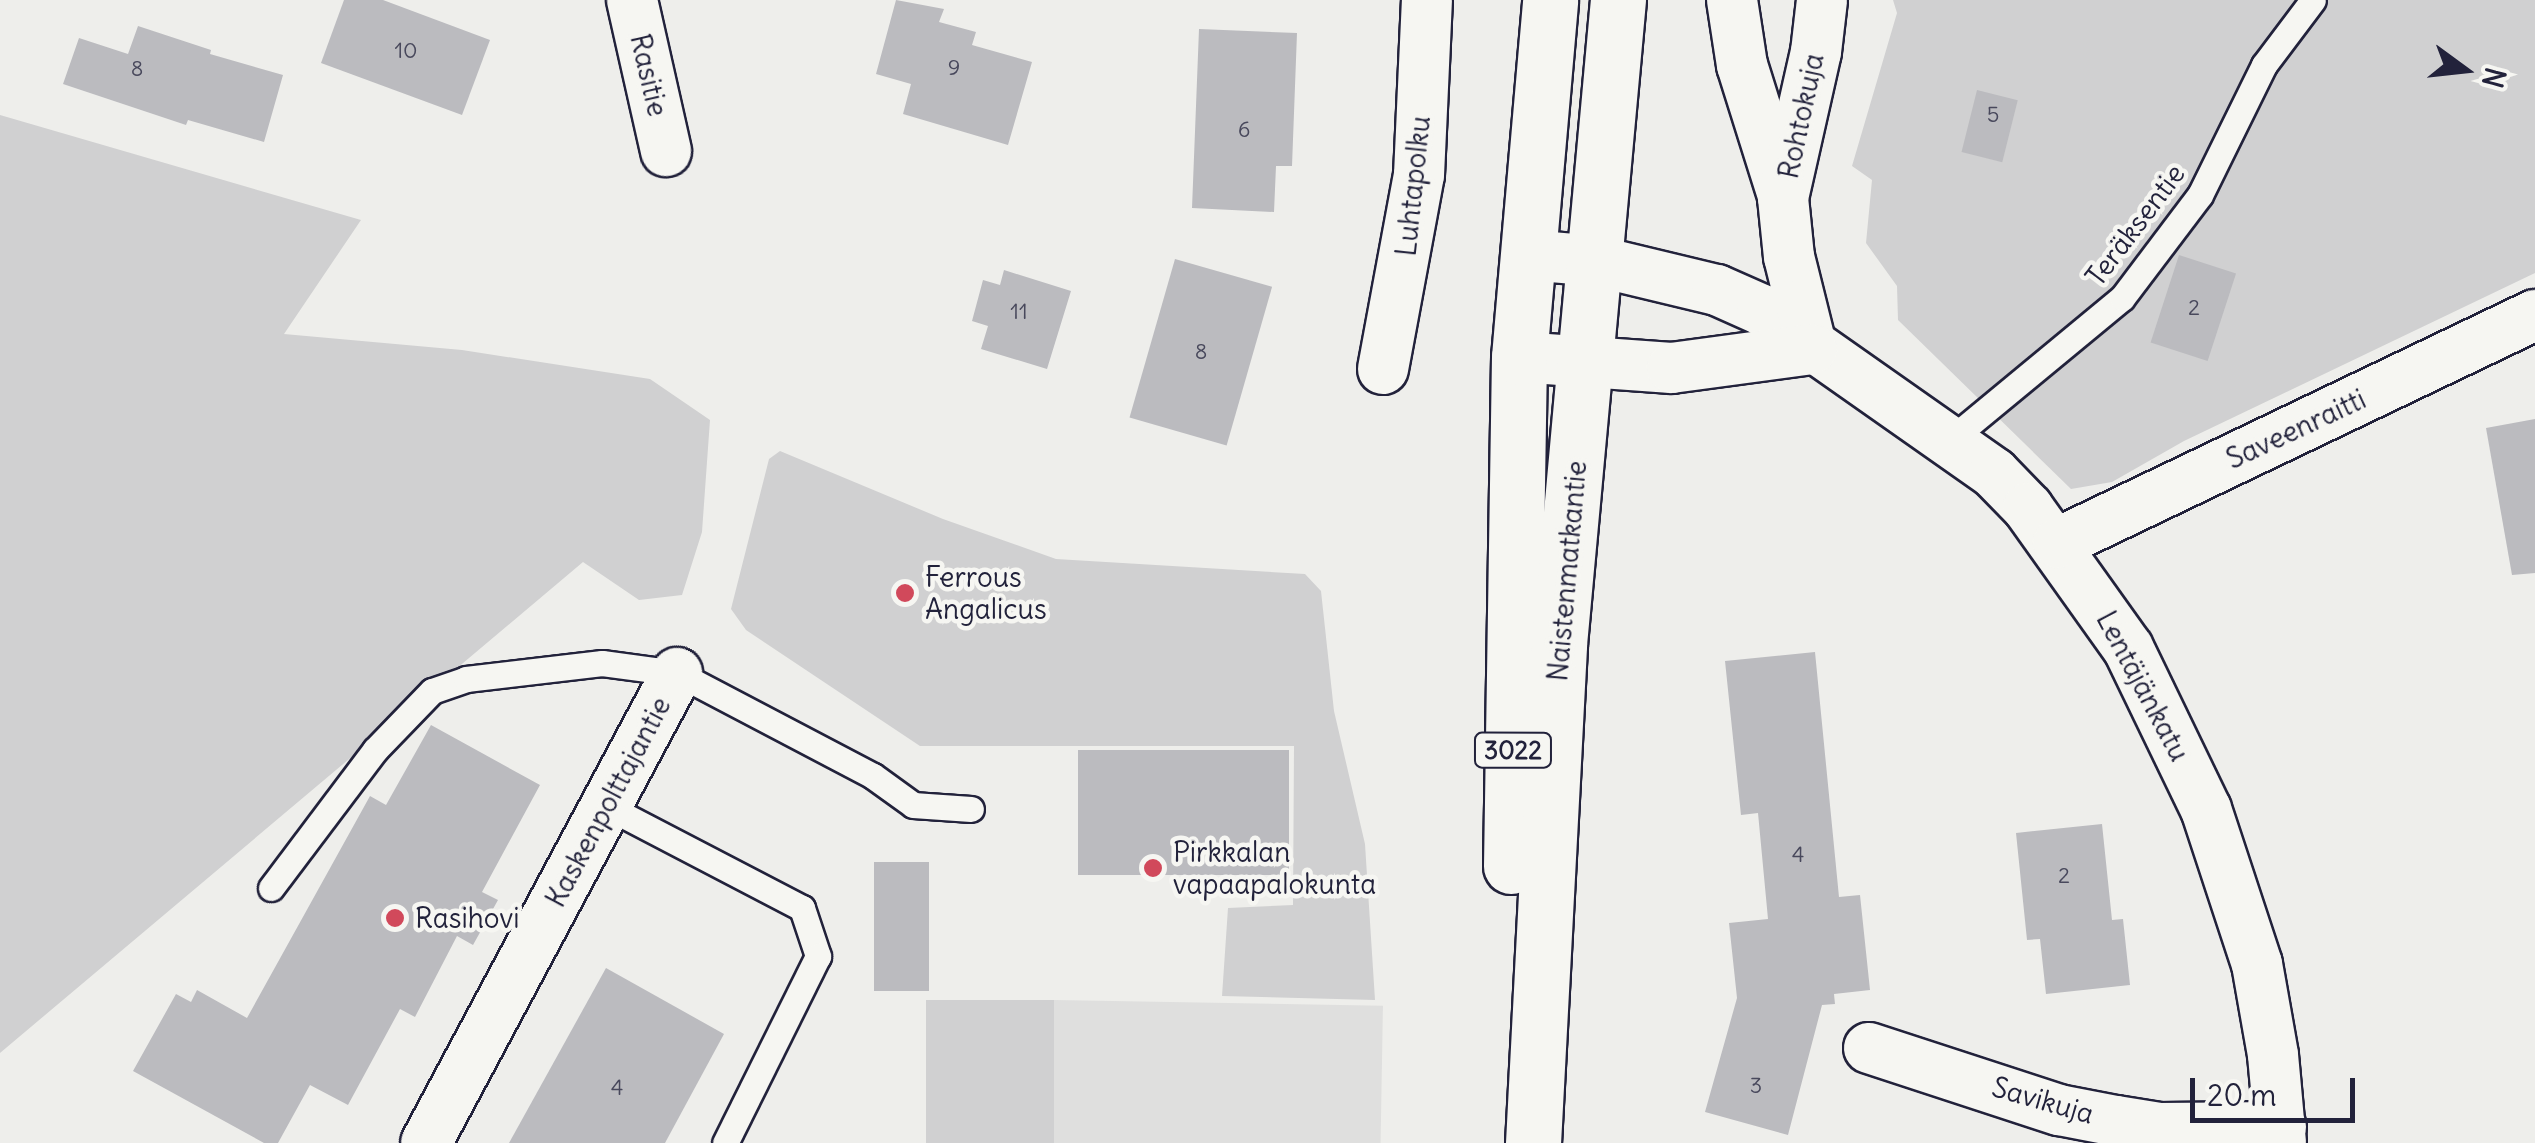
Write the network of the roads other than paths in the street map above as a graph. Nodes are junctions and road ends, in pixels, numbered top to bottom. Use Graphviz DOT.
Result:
graph roads {
  1 [pos="632,0"];
  2 [pos="1426,0"];
  3 [pos="1550,0"];
  4 [pos="1618,0"];
  5 [pos="1732,0"];
  6 [pos="1822,0"];
  7 [pos="2313,0"];
  8 [pos="666,151"];
  9 [pos="1783,198"];
  10 [pos="1528,254"];
  11 [pos="1596,261"];
  12 [pos="2535,315"];
  13 [pos="1812,349"];
  14 [pos="1520,357"];
  15 [pos="1586,364"];
  16 [pos="1383,369"];
  17 [pos="1950,441"];
  18 [pos="2058,543"];
  19 [pos="677,673"];
  20 [pos="606,806"];
  21 [pos="972,809"];
  22 [pos="271,888"];
  23 [pos="1869,1048"];
  24 [pos="2281,1135"];
  25 [pos="426,1143"];
  26 [pos="725,1143"];
  27 [pos="1531,1143"];
  1 -- 8 [label="street, Rasitie"];
  2 -- 16 [label="street, Luhtapolku"];
  3 -- 10 [label="main road, Naistenmatkantie / 3022"];
  4 -- 11 [label="main road, Naistenmatkantie"];
  5 -- 9 [label="street"];
  6 -- 9 [label="street, Rohtokuja"];
  7 -- 17 [label="lane, Teräksentie"];
  9 -- 13 [label="street, Rohtokuja"];
  10 -- 11 [label="street, Lentäjänkatu"];
  10 -- 14 [label="main road, Naistenmatkantie / 3022"];
  11 -- 13 [label="street, Lentäjänkatu"];
  11 -- 15 [label="main road, Naistenmatkantie"];
  12 -- 18 [label="street, Saveenraitti"];
  13 -- 15 [label="street"];
  13 -- 17 [label="street, Lentäjänkatu"];
  14 -- 15 [label="street"];
  14 -- 27 [label="main road, Naistenmatkantie / 3022"];
  15 -- 27 [label="main road, Naistenmatkantie"];
  17 -- 18 [label="street, Lentäjänkatu"];
  18 -- 24 [label="street, Lentäjänkatu"];
  19 -- 20 [label="street, Kaskenpolttajantie"];
  19 -- 21 [label="lane"];
  19 -- 22 [label="lane"];
  20 -- 25 [label="street, Kaskenpolttajantie"];
  20 -- 26 [label="lane"];
  23 -- 24 [label="street, Savikuja"];
}
